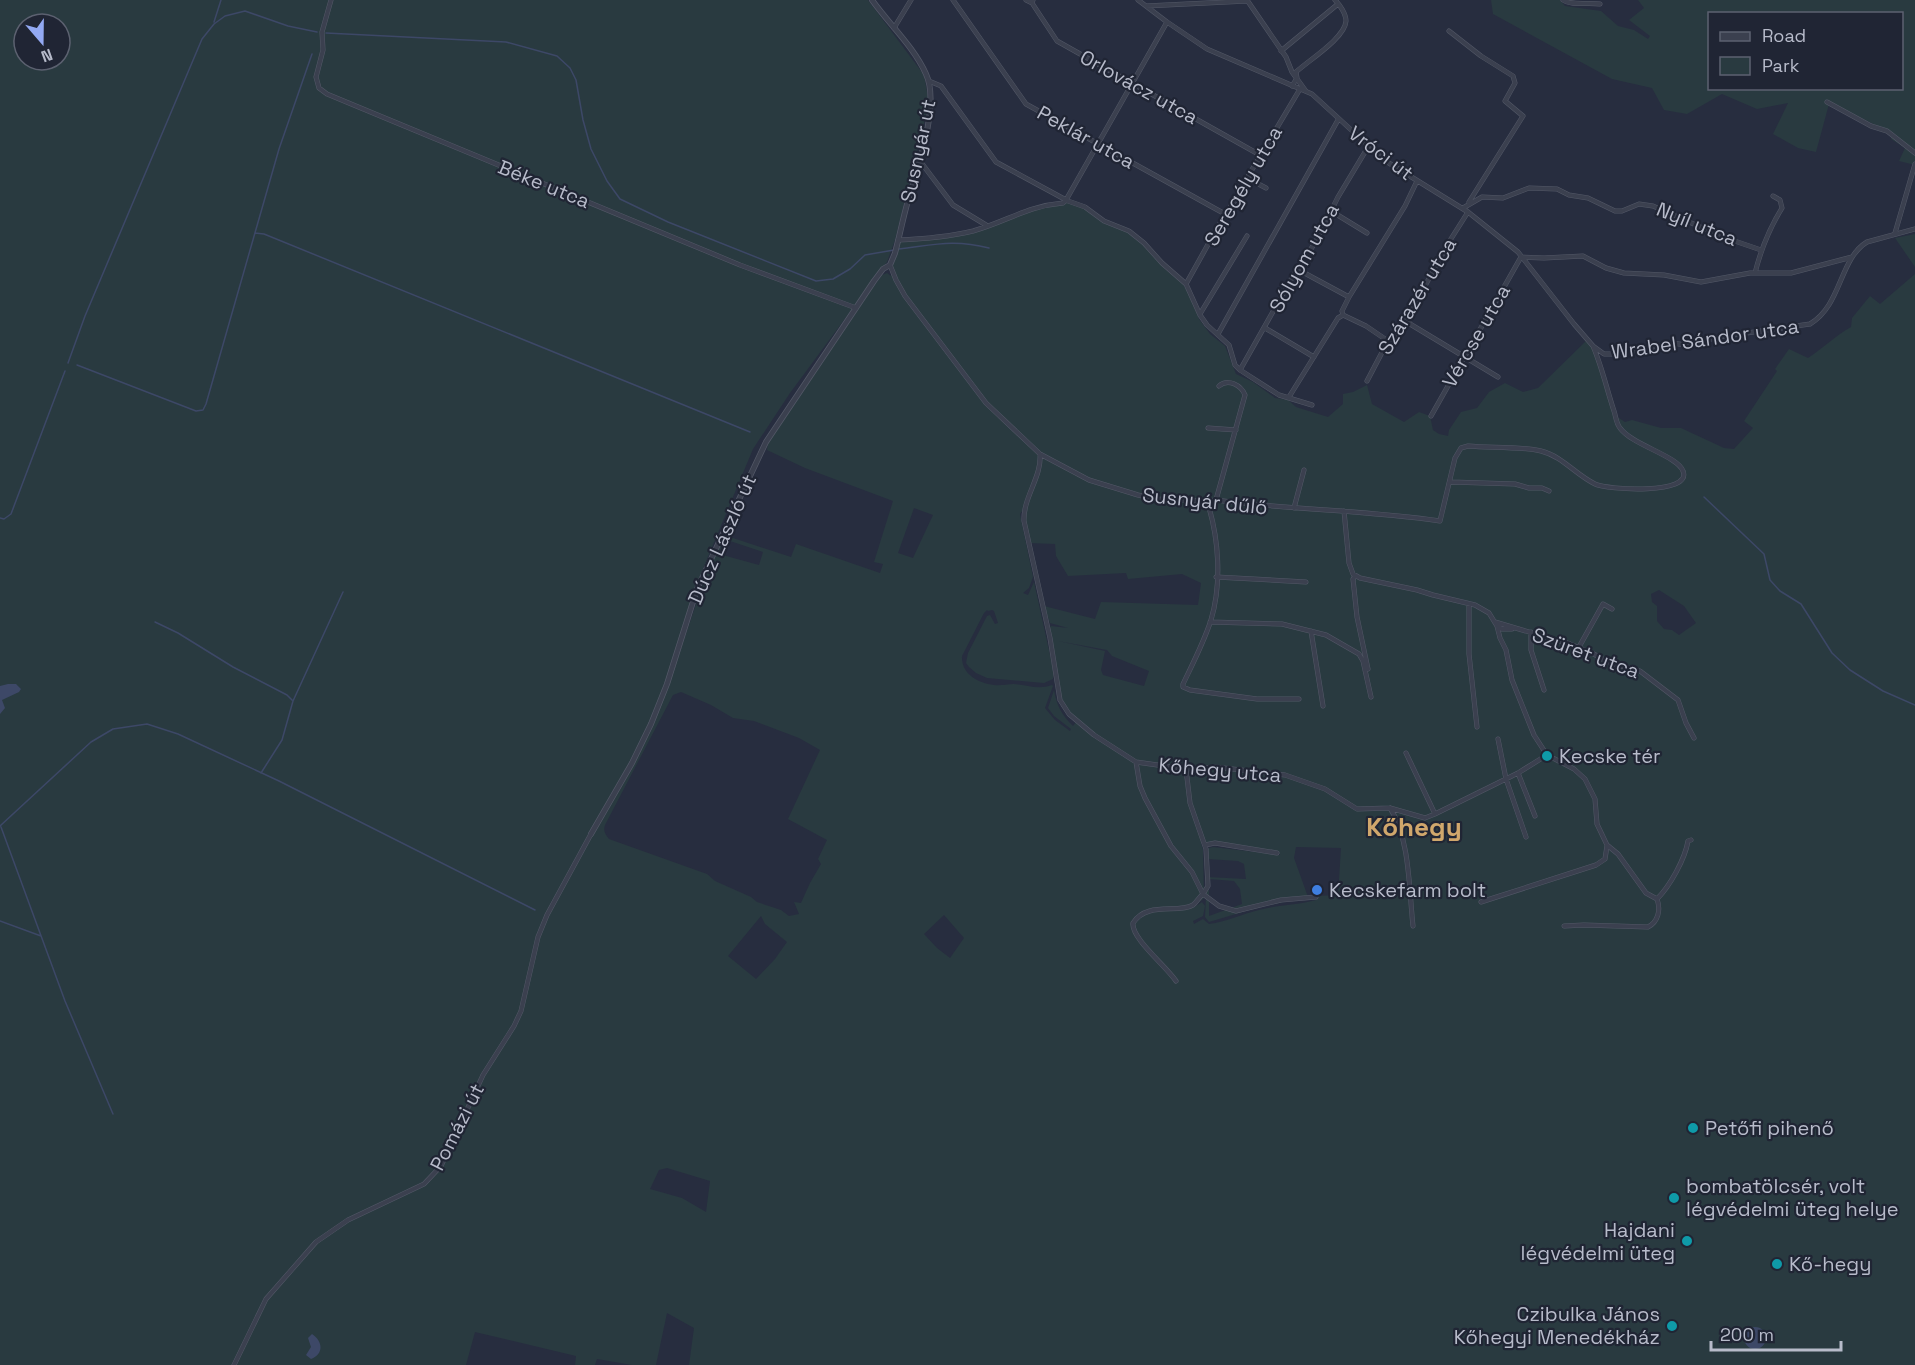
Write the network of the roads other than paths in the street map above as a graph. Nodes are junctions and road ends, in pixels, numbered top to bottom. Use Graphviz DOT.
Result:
graph roads {
  1 [pos="331,0"];
  2 [pos="872,0"];
  3 [pos="911,0"];
  4 [pos="952,0"];
  5 [pos="1026,0"];
  6 [pos="1138,0"];
  7 [pos="1247,0"];
  8 [pos="1563,0"];
  9 [pos="1033,2"];
  10 [pos="1337,2"];
  11 [pos="1600,4"];
  12 [pos="1145,6"];
  13 [pos="1167,22"];
  14 [pos="894,28"];
  15 [pos="1449,31"];
  16 [pos="1281,51"];
  17 [pos="1297,78"];
  18 [pos="929,81"];
  19 [pos="1132,84"];
  20 [pos="1292,86"];
  21 [pos="1300,89"];
  22 [pos="1306,91"];
  23 [pos="1827,102"];
  24 [pos="1338,120"];
  25 [pos="1099,144"];
  26 [pos="1368,147"];
  27 [pos="1915,153"];
  28 [pos="1260,155"];
  29 [pos="919,160"];
  30 [pos="1915,164"];
  31 [pos="1247,178"];
  32 [pos="1418,181"];
  33 [pos="1266,188"];
  34 [pos="1053,193"];
  35 [pos="1773,196"];
  36 [pos="1066,200"];
  37 [pos="1054,204"];
  38 [pos="1468,204"];
  39 [pos="1463,208"];
  40 [pos="1331,211"];
  41 [pos="1468,212"];
  42 [pos="1225,214"];
  43 [pos="987,226"];
  44 [pos="1915,229"];
  45 [pos="1367,232"];
  46 [pos="1895,234"];
  47 [pos="1247,236"];
  48 [pos="898,240"];
  49 [pos="1761,250"];
  50 [pos="1521,257"];
  51 [pos="1853,257"];
  52 [pos="890,265"];
  53 [pos="1297,269"];
  54 [pos="1755,273"];
  55 [pos="1186,284"];
  56 [pos="1349,297"];
  57 [pos="856,308"];
  58 [pos="1200,315"];
  59 [pos="1343,315"];
  60 [pos="1407,319"];
  61 [pos="1265,328"];
  62 [pos="1218,334"];
  63 [pos="1388,341"];
  64 [pos="1593,346"];
  65 [pos="1314,357"];
  66 [pos="1464,358"];
  67 [pos="1240,370"];
  68 [pos="1498,377"];
  69 [pos="1367,381"];
  70 [pos="1219,386"];
  71 [pos="1289,397"];
  72 [pos="1312,405"];
  73 [pos="1431,416"];
  74 [pos="1208,428"];
  75 [pos="1236,430"];
  76 [pos="1040,454"];
  77 [pos="1304,470"];
  78 [pos="1450,482"];
  79 [pos="1549,491"];
  80 [pos="1216,500"];
  81 [pos="1207,501"];
  82 [pos="1294,508"];
  83 [pos="1344,511"];
  84 [pos="1355,576"];
  85 [pos="1216,578"];
  86 [pos="1306,582"];
  87 [pos="1469,604"];
  88 [pos="1612,609"];
  89 [pos="1210,622"];
  90 [pos="1496,624"];
  91 [pos="1311,631"];
  92 [pos="1531,632"];
  93 [pos="1579,647"];
  94 [pos="1364,661"];
  95 [pos="1368,669"];
  96 [pos="1544,690"];
  97 [pos="1371,697"];
  98 [pos="1299,699"];
  99 [pos="1323,706"];
  100 [pos="1477,727"];
  101 [pos="1694,738"];
  102 [pos="1498,739"];
  103 [pos="1406,753"];
  104 [pos="1547,755"];
  105 [pos="1136,762"];
  106 [pos="1186,769"];
  107 [pos="1518,773"];
  108 [pos="1506,779"];
  109 [pos="1390,808"];
  110 [pos="1435,814"];
  111 [pos="1535,816"];
  112 [pos="591,834"];
  113 [pos="1526,837"];
  114 [pos="1691,840"];
  115 [pos="1205,845"];
  116 [pos="1607,845"];
  117 [pos="1277,853"];
  118 [pos="1203,894"];
  119 [pos="1316,897"];
  120 [pos="1657,899"];
  121 [pos="1481,902"];
  122 [pos="1413,926"];
  123 [pos="1564,926"];
  124 [pos="1176,981"];
  125 [pos="234,1365"];
  1 -- 57 [label="street, Béke utca"];
  2 -- 14 [label="street, Susnyár út"];
  3 -- 14 [label="street"];
  4 -- 25 [label="street, Peklár utca"];
  5 -- 9 [label="street, Orlovácz utca"];
  6 -- 12 [label="street, Vróci út"];
  7 -- 12 [label="street"];
  7 -- 16 [label="street"];
  8 -- 11 [label="street"];
  9 -- 19 [label="street, Orlovácz utca"];
  10 -- 16 [label="street"];
  10 -- 17 [label="street"];
  12 -- 13 [label="street, Vróci út"];
  13 -- 19 [label="street"];
  13 -- 20 [label="street, Vróci út"];
  14 -- 18 [label="street, Susnyár út"];
  15 -- 38 [label="street"];
  16 -- 17 [label="street"];
  17 -- 20 [label="street"];
  17 -- 22 [label="street"];
  18 -- 29 [label="street, Susnyár út"];
  18 -- 34 [label="street"];
  19 -- 25 [label="street"];
  19 -- 28 [label="street, Orlovácz utca"];
  20 -- 21 [label="street, Vróci út"];
  21 -- 22 [label="street, Vróci út"];
  21 -- 28 [label="street, Seregély utca"];
  22 -- 24 [label="street, Vróci út"];
  23 -- 27 [label="street"];
  24 -- 26 [label="street, Vróci út"];
  24 -- 62 [label="street"];
  25 -- 36 [label="street"];
  25 -- 42 [label="street, Peklár utca"];
  26 -- 32 [label="street, Vróci út"];
  26 -- 40 [label="street, Sólyom utca"];
  28 -- 31 [label="street, Seregély utca"];
  29 -- 43 [label="street"];
  29 -- 48 [label="street, Susnyár út"];
  30 -- 46 [label="street"];
  31 -- 33 [label="street"];
  31 -- 42 [label="street, Seregély utca"];
  32 -- 39 [label="street, Vróci út"];
  32 -- 56 [label="street"];
  34 -- 36 [label="street"];
  34 -- 37 [label="street"];
  35 -- 49 [label="street"];
  36 -- 37 [label="street"];
  36 -- 55 [label="street"];
  37 -- 43 [label="street"];
  38 -- 39 [label="street, Nyíl utca"];
  38 -- 49 [label="street, Nyíl utca"];
  39 -- 41 [label="street, Vróci út"];
  40 -- 45 [label="street"];
  40 -- 53 [label="street, Sólyom utca"];
  41 -- 50 [label="street, Vróci út"];
  41 -- 60 [label="street, Szárazér utca"];
  42 -- 55 [label="street, Seregély utca"];
  43 -- 48 [label="street"];
  44 -- 46 [label="street, Wrabel Sándor utca"];
  46 -- 51 [label="street, Wrabel Sándor utca"];
  47 -- 58 [label="street"];
  48 -- 52 [label="street, Susnyár út"];
  49 -- 54 [label="street"];
  50 -- 54 [label="street"];
  50 -- 64 [label="street, Vróci út"];
  50 -- 66 [label="street, Vércse utca"];
  51 -- 54 [label="street"];
  51 -- 64 [label="street, Wrabel Sándor utca"];
  52 -- 57 [label="street, Dúcz László út"];
  52 -- 76 [label="street, Susnyár dűlő"];
  53 -- 56 [label="street"];
  53 -- 61 [label="street, Sólyom utca"];
  55 -- 58 [label="street"];
  56 -- 59 [label="street"];
  57 -- 112 [label="street, Dúcz László út"];
  58 -- 62 [label="street"];
  59 -- 63 [label="street"];
  59 -- 65 [label="street"];
  60 -- 63 [label="street, Szárazér utca"];
  60 -- 66 [label="street"];
  61 -- 65 [label="street"];
  61 -- 67 [label="street, Sólyom utca"];
  62 -- 67 [label="street"];
  63 -- 69 [label="street, Szárazér utca"];
  64 -- 78 [label="street"];
  65 -- 71 [label="street"];
  66 -- 68 [label="street"];
  66 -- 73 [label="street, Vércse utca"];
  67 -- 71 [label="street"];
  70 -- 75 [label="street"];
  71 -- 72 [label="street"];
  74 -- 75 [label="street"];
  75 -- 80 [label="street"];
  76 -- 81 [label="street, Susnyár dűlő"];
  76 -- 105 [label="street, Kőhegy utca"];
  77 -- 82 [label="street"];
  78 -- 79 [label="street"];
  78 -- 83 [label="street, Susnyár dűlő"];
  80 -- 81 [label="street, Susnyár dűlő"];
  80 -- 82 [label="street, Susnyár dűlő"];
  81 -- 85 [label="street"];
  82 -- 83 [label="street, Susnyár dűlő"];
  83 -- 84 [label="street"];
  84 -- 87 [label="street, Szüret utca"];
  84 -- 94 [label="street"];
  85 -- 86 [label="street"];
  85 -- 89 [label="street"];
  87 -- 90 [label="street, Szüret utca"];
  87 -- 100 [label="street"];
  88 -- 93 [label="street"];
  89 -- 91 [label="street"];
  89 -- 98 [label="street"];
  90 -- 92 [label="street, Szüret utca"];
  90 -- 104 [label="street, Szüret utca"];
  91 -- 94 [label="street"];
  91 -- 99 [label="street"];
  92 -- 93 [label="street, Szüret utca"];
  92 -- 96 [label="street"];
  93 -- 101 [label="street, Szüret utca"];
  94 -- 95 [label="street"];
  94 -- 97 [label="street"];
  102 -- 108 [label="street"];
  103 -- 110 [label="street"];
  104 -- 107 [label="street, Kőhegy utca"];
  104 -- 116 [label="street"];
  105 -- 106 [label="street, Kőhegy utca"];
  105 -- 118 [label="street"];
  106 -- 109 [label="street, Kőhegy utca"];
  106 -- 115 [label="street"];
  107 -- 108 [label="street, Kőhegy utca"];
  107 -- 111 [label="street"];
  108 -- 110 [label="street, Kőhegy utca"];
  108 -- 113 [label="street"];
  109 -- 110 [label="street, Kőhegy utca"];
  109 -- 122 [label="street"];
  112 -- 125 [label="street, Pomázi út"];
  114 -- 120 [label="street"];
  115 -- 117 [label="street"];
  115 -- 118 [label="street"];
  116 -- 120 [label="street"];
  116 -- 121 [label="street"];
  118 -- 119 [label="street"];
  118 -- 124 [label="street"];
  120 -- 123 [label="street"];
}
